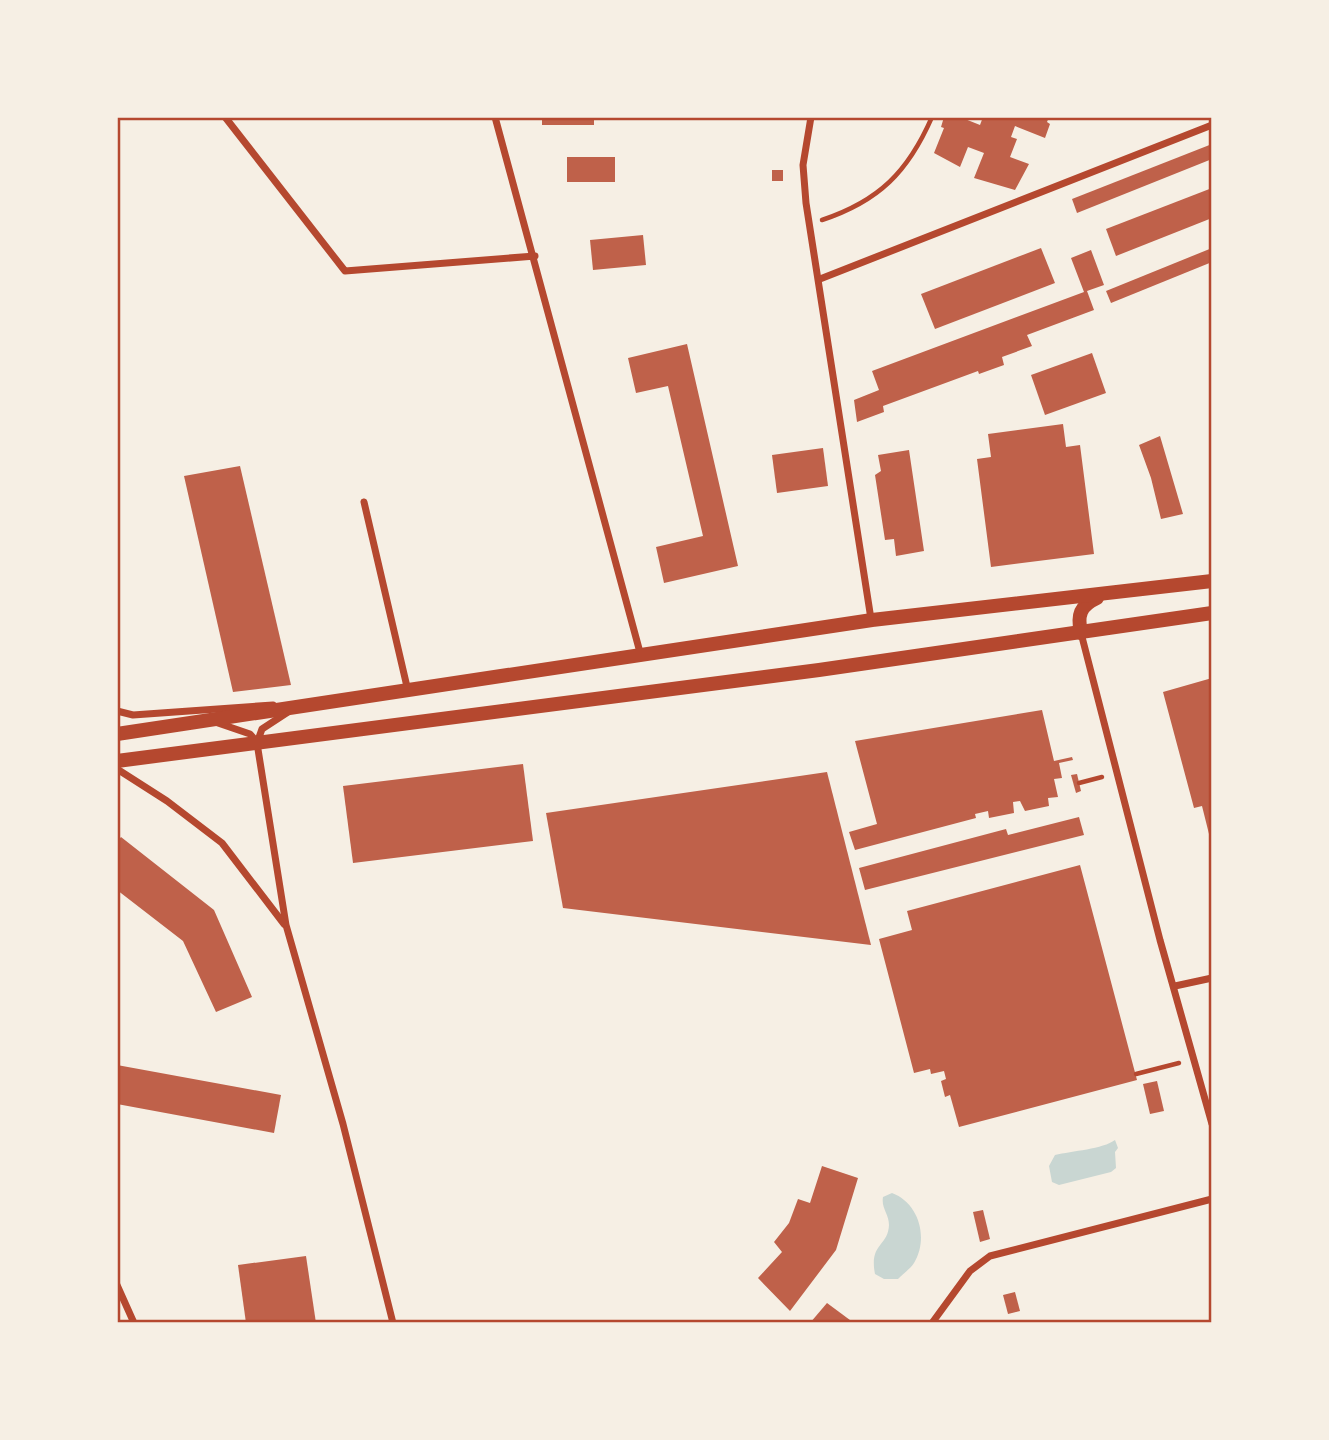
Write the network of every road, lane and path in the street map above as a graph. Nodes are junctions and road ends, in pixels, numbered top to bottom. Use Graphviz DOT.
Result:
graph roads {
  1 [pos="225,117"];
  2 [pos="495,117"];
  3 [pos="811,117"];
  4 [pos="932,117"];
  5 [pos="1212,125"];
  6 [pos="810,224"];
  7 [pos="535,257"];
  8 [pos="820,279"];
  9 [pos="364,502"];
  10 [pos="1212,580"];
  11 [pos="1102,596"];
  12 [pos="1038,603"];
  13 [pos="1212,613"];
  14 [pos="872,620"];
  15 [pos="1079,626"];
  16 [pos="640,656"];
  17 [pos="409,692"];
  18 [pos="295,708"];
  19 [pos="117,711"];
  20 [pos="210,721"];
  21 [pos="117,734"];
  22 [pos="257,743"];
  23 [pos="117,761"];
  24 [pos="117,769"];
  25 [pos="1118,773"];
  26 [pos="1079,783"];
  27 [pos="286,925"];
  28 [pos="1212,978"];
  29 [pos="1175,986"];
  30 [pos="1194,1059"];
  31 [pos="1136,1074"];
  32 [pos="1212,1124"];
  33 [pos="1212,1199"];
  34 [pos="117,1285"];
  35 [pos="134,1323"];
  36 [pos="393,1323"];
  37 [pos="932,1323"];
  1 -- 7 [label="street"];
  2 -- 7 [label="street"];
  3 -- 6 [label="street"];
  4 -- 6 [label="path"];
  5 -- 8 [label="street"];
  6 -- 8 [label="street"];
  7 -- 16 [label="street"];
  8 -- 14 [label="street"];
  9 -- 17 [label="street"];
  10 -- 11 [label="main road"];
  11 -- 12 [label="main road"];
  11 -- 15 [label="main road"];
  12 -- 14 [label="main road"];
  12 -- 15 [label="main road"];
  13 -- 15 [label="main road"];
  14 -- 16 [label="main road"];
  15 -- 22 [label="main road"];
  15 -- 25 [label="street"];
  16 -- 17 [label="main road"];
  17 -- 18 [label="main road"];
  18 -- 19 [label="street"];
  18 -- 20 [label="main road"];
  18 -- 22 [label="street"];
  20 -- 21 [label="main road"];
  20 -- 22 [label="street"];
  22 -- 23 [label="main road"];
  22 -- 27 [label="street"];
  24 -- 27 [label="street"];
  25 -- 26 [label="path"];
  25 -- 29 [label="street"];
  27 -- 36 [label="street"];
  28 -- 29 [label="street"];
  29 -- 30 [label="street"];
  30 -- 31 [label="path"];
  30 -- 32 [label="street"];
  33 -- 37 [label="street"];
  34 -- 35 [label="street"];
}
